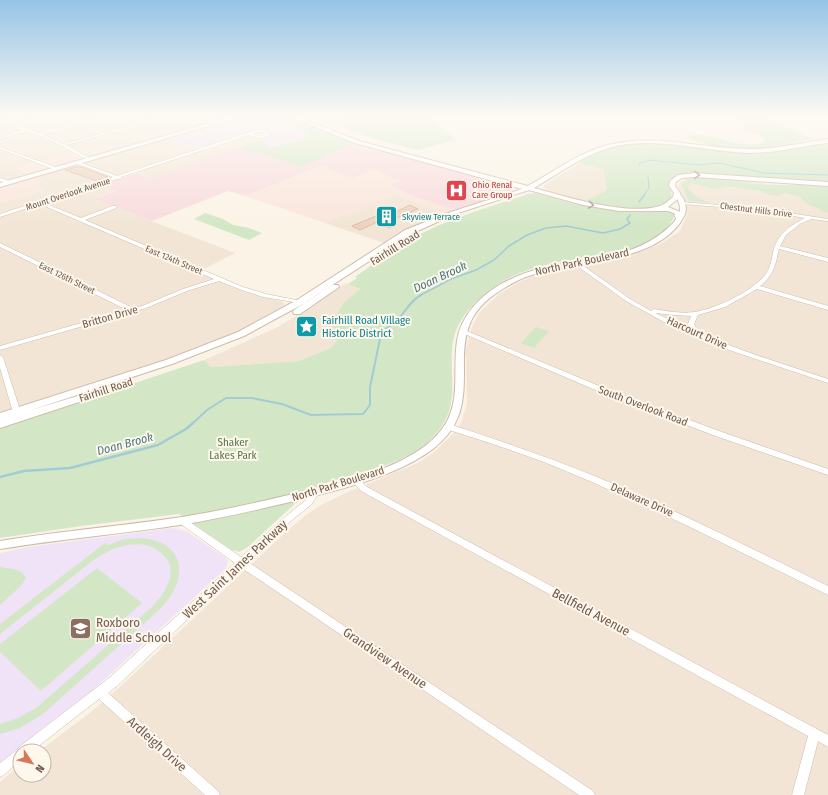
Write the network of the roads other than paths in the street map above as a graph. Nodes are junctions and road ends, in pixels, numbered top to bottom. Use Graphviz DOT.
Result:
graph roads {
  1 [pos="11,152"];
  2 [pos="76,152"];
  3 [pos="117,152"];
  4 [pos="196,152"];
  5 [pos="394,152"];
  6 [pos="407,152"];
  7 [pos="593,152"];
  8 [pos="90,160"];
  9 [pos="78,163"];
  10 [pos="57,169"];
  11 [pos="464,169"];
  12 [pos="549,177"];
  13 [pos="119,178"];
  14 [pos="0,179"];
  15 [pos="515,180"];
  16 [pos="10,183"];
  17 [pos="828,184"];
  18 [pos="0,186"];
  19 [pos="527,188"];
  20 [pos="677,193"];
  21 [pos="553,196"];
  22 [pos="683,203"];
  23 [pos="41,204"];
  24 [pos="114,207"];
  25 [pos="660,208"];
  26 [pos="0,216"];
  27 [pos="811,217"];
  28 [pos="80,220"];
  29 [pos="828,220"];
  30 [pos="678,223"];
  31 [pos="396,242"];
  32 [pos="0,245"];
  33 [pos="777,247"];
  34 [pos="828,260"];
  35 [pos="576,263"];
  36 [pos="218,279"];
  37 [pos="756,288"];
  38 [pos="300,302"];
  39 [pos="310,305"];
  40 [pos="828,308"];
  41 [pos="647,310"];
  42 [pos="134,311"];
  43 [pos="695,314"];
  44 [pos="462,331"];
  45 [pos="249,334"];
  46 [pos="697,334"];
  47 [pos="0,348"];
  48 [pos="0,357"];
  49 [pos="828,381"];
  50 [pos="18,415"];
  51 [pos="0,417"];
  52 [pos="0,424"];
  53 [pos="449,427"];
  54 [pos="828,472"];
  55 [pos="356,481"];
  56 [pos="315,492"];
  57 [pos="181,520"];
  58 [pos="0,545"];
  59 [pos="241,562"];
  60 [pos="828,591"];
  61 [pos="100,693"];
  62 [pos="814,734"];
  63 [pos="828,741"];
  64 [pos="34,743"];
  65 [pos="12,761"];
  66 [pos="0,771"];
  67 [pos="214,795"];
  68 [pos="589,795"];
  69 [pos="798,795"];
  1 -- 10 [label="street"];
  2 -- 8 [label="street"];
  3 -- 8 [label="main road"];
  4 -- 13 [label="street, Mount Overlook Avenue"];
  5 -- 11 [label="main road"];
  6 -- 11 [label="main road"];
  7 -- 12 [label="main road"];
  8 -- 9 [label="main road"];
  9 -- 10 [label="main road"];
  9 -- 13 [label="street"];
  10 -- 16 [label="main road"];
  11 -- 15 [label="main road"];
  11 -- 19 [label="main road"];
  12 -- 15 [label="main road"];
  12 -- 19 [label="main road, Fairhill Road"];
  12 -- 21 [label="main road"];
  13 -- 23 [label="street, Mount Overlook Avenue"];
  14 -- 16 [label="street"];
  15 -- 19 [label="main road"];
  16 -- 18 [label="main road"];
  20 -- 17 [label="main road, one-way"];
  19 -- 21 [label="main road"];
  19 -- 31 [label="main road, Fairhill Road"];
  20 -- 22 [label="street"];
  20 -- 25 [label="main road"];
  21 -- 25 [label="main road, one-way"];
  22 -- 27 [label="street, Chestnut Hills Drive"];
  22 -- 30 [label="street"];
  23 -- 26 [label="street, Mount Overlook Avenue"];
  23 -- 28 [label="street, East 124th Street"];
  24 -- 28 [label="street"];
  25 -- 30 [label="main road"];
  27 -- 29 [label="street, Chestnut Hills Drive"];
  27 -- 33 [label="street"];
  28 -- 36 [label="street, East 124th Street"];
  30 -- 35 [label="street, North Park Boulevard"];
  31 -- 38 [label="main road, Fairhill Road"];
  31 -- 39 [label="main road, Fairhill Road"];
  32 -- 42 [label="street, East 126th Street"];
  33 -- 34 [label="street"];
  33 -- 37 [label="street"];
  35 -- 41 [label="street, Harcourt Drive"];
  35 -- 44 [label="street, North Park Boulevard"];
  36 -- 38 [label="street, East 124th Street"];
  36 -- 42 [label="street, Britton Drive"];
  37 -- 40 [label="street"];
  37 -- 43 [label="street"];
  38 -- 39 [label="street, East 124th Street"];
  38 -- 45 [label="main road, Fairhill Road"];
  39 -- 45 [label="main road, Fairhill Road"];
  41 -- 43 [label="street"];
  41 -- 46 [label="street, Harcourt Drive"];
  42 -- 47 [label="street, Britton Drive"];
  43 -- 46 [label="street"];
  44 -- 53 [label="street, North Park Boulevard"];
  44 -- 54 [label="street, South Overlook Road"];
  45 -- 50 [label="main road, Fairhill Road"];
  46 -- 49 [label="street, Harcourt Drive"];
  48 -- 50 [label="street"];
  50 -- 51 [label="main road, Fairhill Road"];
  50 -- 52 [label="main road, Fairhill Road"];
  53 -- 55 [label="street, North Park Boulevard"];
  53 -- 60 [label="street, Delaware Drive"];
  55 -- 56 [label="street, North Park Boulevard"];
  55 -- 62 [label="street, Bellfield Avenue"];
  56 -- 57 [label="street, North Park Boulevard"];
  56 -- 59 [label="street, West Saint James Parkway"];
  57 -- 58 [label="street, North Park Boulevard"];
  57 -- 59 [label="street, Grandview Avenue"];
  59 -- 61 [label="street, West Saint James Parkway"];
  59 -- 68 [label="street, Grandview Avenue"];
  61 -- 64 [label="street, West Saint James Parkway"];
  61 -- 67 [label="street, Ardleigh Drive"];
  62 -- 63 [label="street, Bellfield Avenue"];
  62 -- 69 [label="street"];
  65 -- 66 [label="street"];
}
